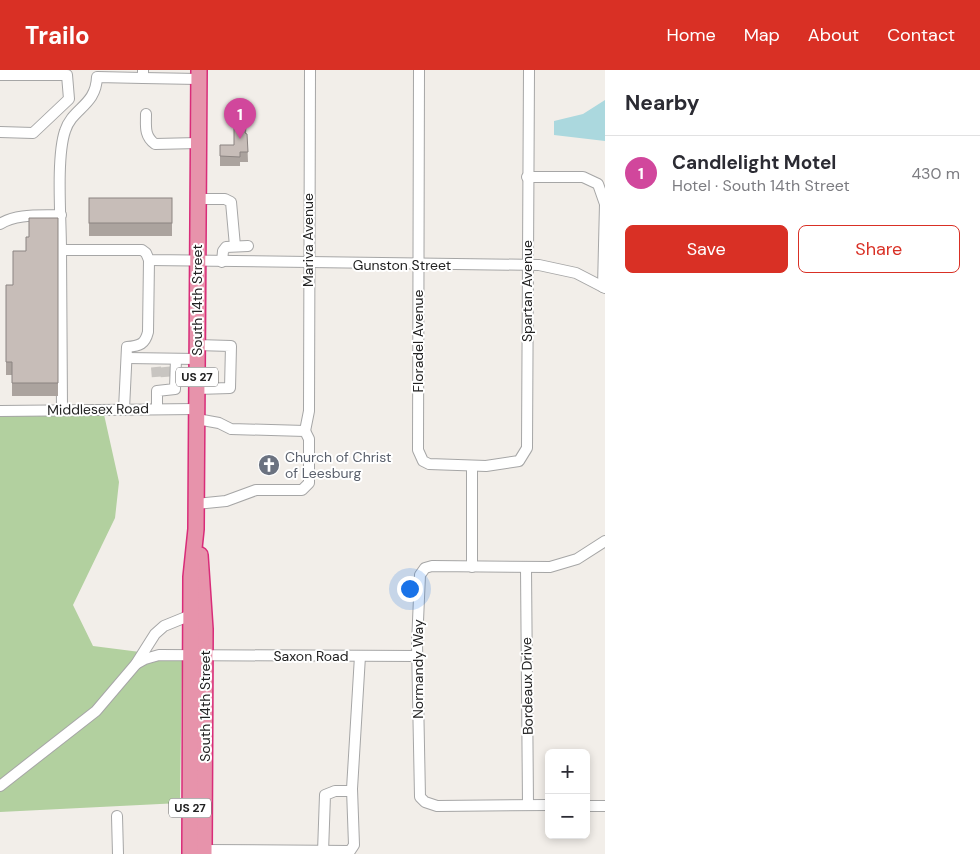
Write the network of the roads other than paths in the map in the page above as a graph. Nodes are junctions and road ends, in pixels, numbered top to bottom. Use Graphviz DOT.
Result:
graph roads {
  1 [pos="310,70"];
  2 [pos="419,70"];
  3 [pos="529,70"];
  4 [pos="97,74"];
  5 [pos="143,74"];
  6 [pos="199,74"];
  7 [pos="0,75"];
  8 [pos="146,114"];
  9 [pos="0,132"];
  10 [pos="198,144"];
  11 [pos="527,177"];
  12 [pos="197,198"];
  13 [pos="61,215"];
  14 [pos="0,224"];
  15 [pos="235,246"];
  16 [pos="248,246"];
  17 [pos="61,250"];
  18 [pos="148,260"];
  19 [pos="197,261"];
  20 [pos="222,262"];
  21 [pos="308,264"];
  22 [pos="418,265"];
  23 [pos="527,265"];
  24 [pos="604,287"];
  25 [pos="196,352"];
  26 [pos="127,358"];
  27 [pos="176,359"];
  28 [pos="196,389"];
  29 [pos="62,409"];
  30 [pos="124,409"];
  31 [pos="157,409"];
  32 [pos="0,411"];
  33 [pos="196,414"];
  34 [pos="305,431"];
  35 [pos="472,466"];
  36 [pos="196,504"];
  37 [pos="196,529"];
  38 [pos="605,541"];
  39 [pos="472,567"];
  40 [pos="526,568"];
  41 [pos="191,615"];
  42 [pos="198,655"];
  43 [pos="360,656"];
  44 [pos="418,656"];
  45 [pos="136,664"];
  46 [pos="0,786"];
  47 [pos="352,791"];
  48 [pos="528,805"];
  49 [pos="545,805"];
  50 [pos="590,806"];
  51 [pos="605,806"];
  52 [pos="117,816"];
  53 [pos="248,852"];
  54 [pos="323,852"];
  55 [pos="199,853"];
  56 [pos="118,854"];
  1 -- 21 [label="street, Mariva Avenue"];
  2 -- 22 [label="street, Floradel Avenue"];
  3 -- 11 [label="street, Spartan Avenue"];
  4 -- 5 [label="street"];
  4 -- 13 [label="street"];
  5 -- 6 [label="street"];
  6 -- 10 [label="highway, South 14th Street / US 27"];
  7 -- 9 [label="street"];
  8 -- 10 [label="street"];
  10 -- 12 [label="highway, South 14th Street / US 27"];
  11 -- 23 [label="street, Spartan Avenue"];
  11 -- 24 [label="street"];
  12 -- 15 [label="street"];
  12 -- 19 [label="highway, South 14th Street / US 27"];
  13 -- 14 [label="street"];
  13 -- 17 [label="street"];
  15 -- 16 [label="street"];
  15 -- 20 [label="street"];
  17 -- 18 [label="street"];
  17 -- 29 [label="street"];
  18 -- 19 [label="street, Gunston Street"];
  18 -- 26 [label="street"];
  19 -- 20 [label="street, Gunston Street"];
  19 -- 25 [label="highway, South 14th Street / US 27"];
  20 -- 21 [label="street, Gunston Street"];
  21 -- 22 [label="street, Gunston Street"];
  21 -- 34 [label="street, Mariva Avenue"];
  22 -- 23 [label="street, Gunston Street"];
  22 -- 35 [label="street, Floradel Avenue"];
  23 -- 24 [label="street, Gunston Street"];
  23 -- 35 [label="street, Spartan Avenue"];
  25 -- 27 [label="street"];
  25 -- 28 [label="highway, South 14th Street / US 27"];
  25 -- 28 [label="street"];
  26 -- 27 [label="street"];
  26 -- 30 [label="street"];
  27 -- 31 [label="street"];
  28 -- 33 [label="highway, South 14th Street / US 27"];
  29 -- 30 [label="street, Middlesex Road"];
  29 -- 32 [label="street, Middlesex Road"];
  30 -- 31 [label="street, Middlesex Road"];
  31 -- 33 [label="street, Middlesex Road"];
  33 -- 34 [label="street, Middlesex Road"];
  33 -- 36 [label="highway, South 14th Street / US 27"];
  34 -- 36 [label="street"];
  35 -- 39 [label="street"];
  36 -- 37 [label="highway, South 14th Street / US 27"];
  37 -- 41 [label="highway, South 14th Street / US 27"];
  37 -- 42 [label="highway, South 14th Street / US 27"];
  38 -- 40 [label="street, Normandy Way"];
  39 -- 40 [label="street, Normandy Way"];
  39 -- 44 [label="street, Normandy Way"];
  40 -- 48 [label="street, Bordeaux Drive"];
  41 -- 42 [label="highway, South 14th Street / US 27"];
  41 -- 45 [label="street"];
  42 -- 43 [label="street, Saxon Road"];
  42 -- 45 [label="street, Saxon Road"];
  42 -- 55 [label="highway, South 14th Street / US 27"];
  43 -- 44 [label="street, Saxon Road"];
  43 -- 47 [label="street"];
  44 -- 48 [label="street, Normandy Way"];
  45 -- 46 [label="street"];
  47 -- 54 [label="street"];
  47 -- 54 [label="street"];
  48 -- 49 [label="street, Normandy Way"];
  50 -- 51 [label="street"];
  52 -- 56 [label="street"];
  53 -- 54 [label="street"];
  53 -- 55 [label="street"];
}
